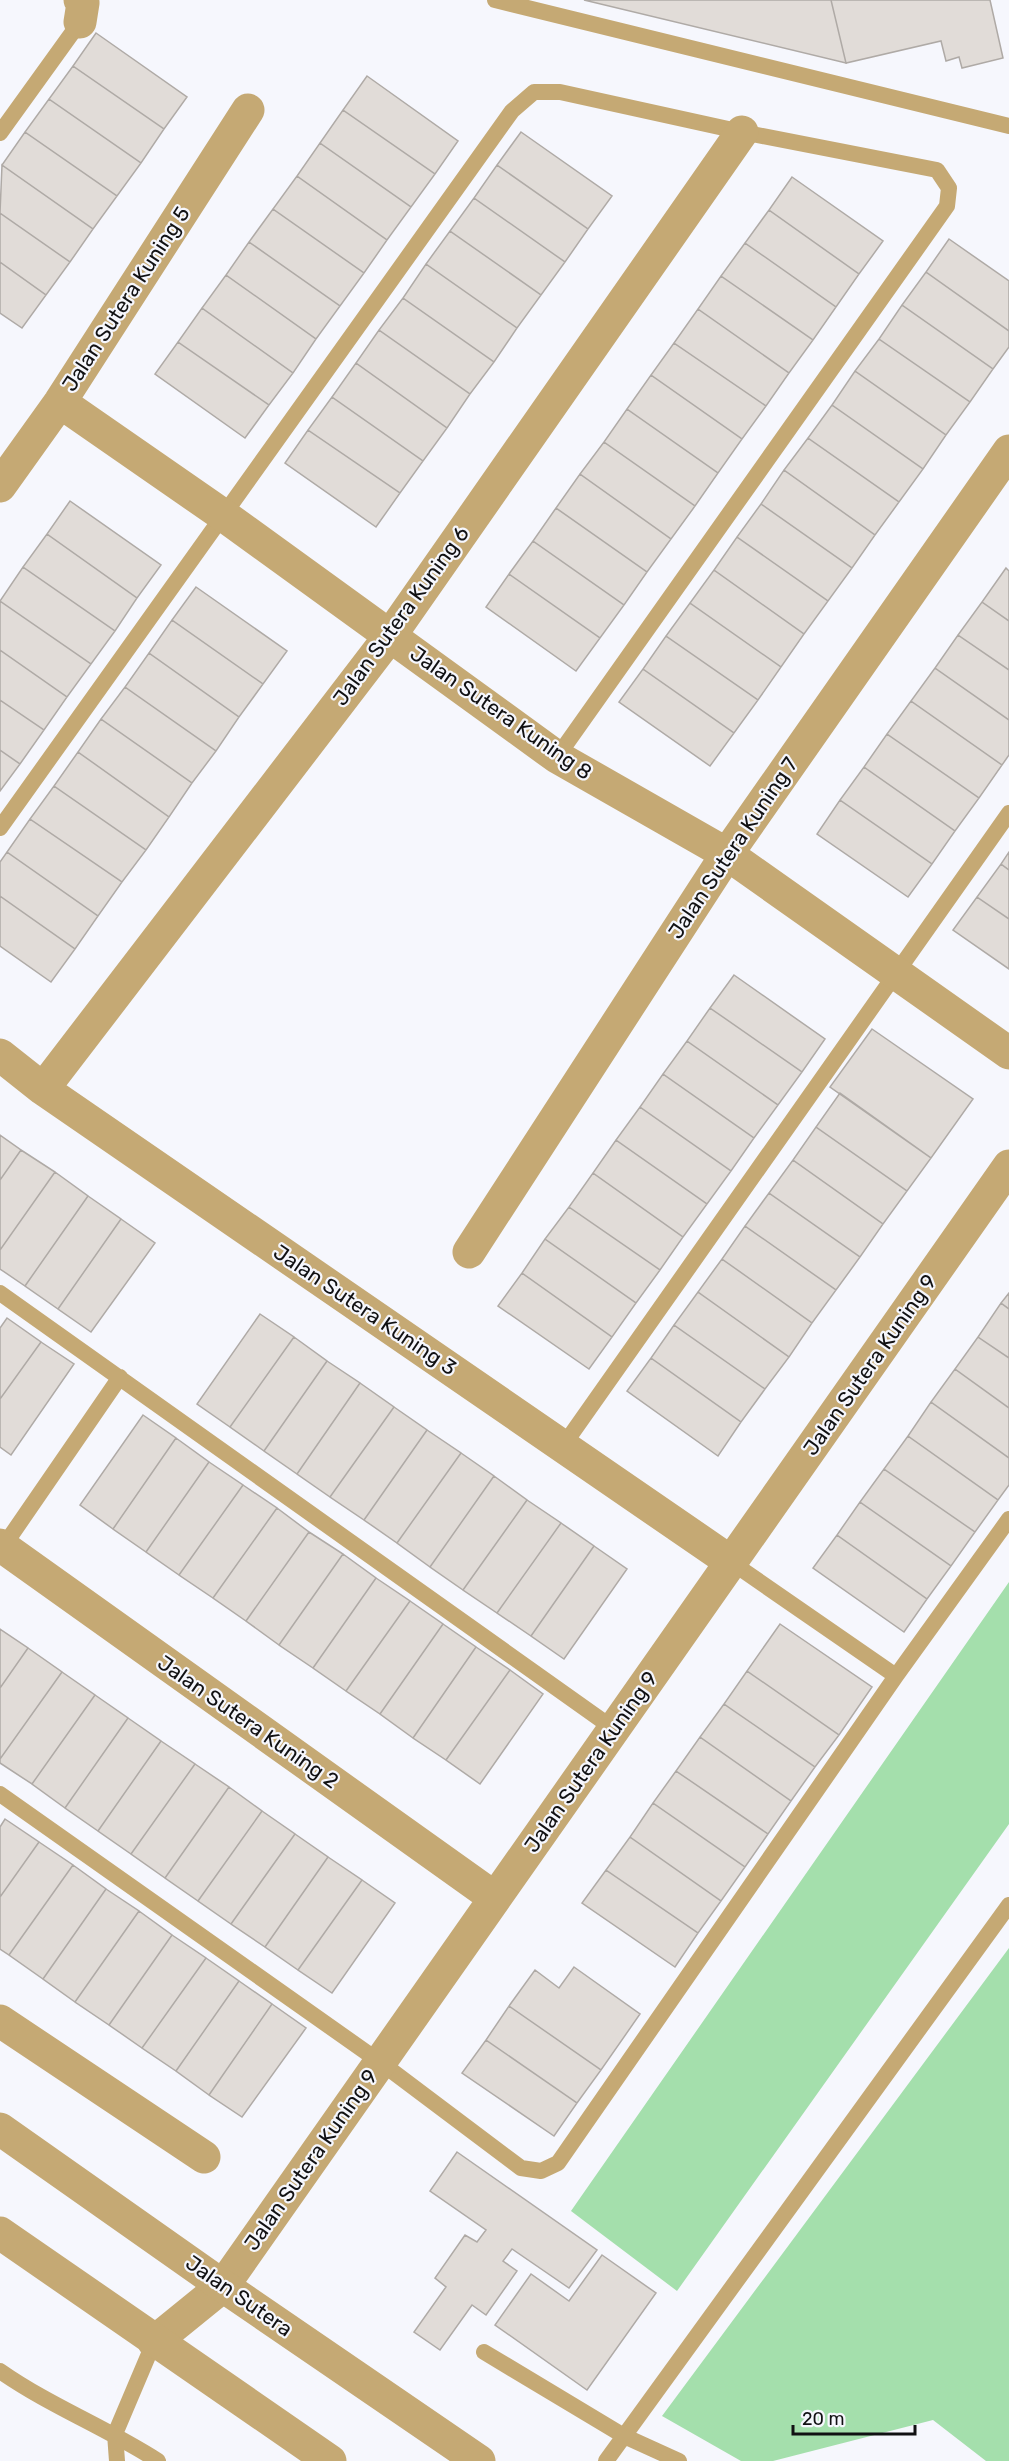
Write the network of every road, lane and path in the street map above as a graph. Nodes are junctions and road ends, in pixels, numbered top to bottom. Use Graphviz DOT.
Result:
graph roads {
  1 [pos="495,0"];
  2 [pos="80,11"];
  3 [pos="248,111"];
  4 [pos="1009,126"];
  5 [pos="742,132"];
  6 [pos="0,133"];
  7 [pos="60,402"];
  8 [pos="1009,452"];
  9 [pos="0,486"];
  10 [pos="223,515"];
  11 [pos="390,636"];
  12 [pos="557,757"];
  13 [pos="1009,813"];
  14 [pos="0,828"];
  15 [pos="727,854"];
  16 [pos="895,975"];
  17 [pos="1009,1053"];
  18 [pos="0,1055"];
  19 [pos="43,1089"];
  20 [pos="1009,1166"];
  21 [pos="469,1252"];
  22 [pos="0,1293"];
  23 [pos="120,1377"];
  24 [pos="563,1446"];
  25 [pos="1009,1519"];
  26 [pos="1,1548"];
  27 [pos="731,1562"];
  28 [pos="896,1676"];
  29 [pos="614,1729"];
  30 [pos="0,1794"];
  31 [pos="495,1898"];
  32 [pos="1009,1905"];
  33 [pos="0,2021"];
  34 [pos="380,2062"];
  35 [pos="0,2129"];
  36 [pos="204,2157"];
  37 [pos="0,2233"];
  38 [pos="223,2286"];
  39 [pos="154,2342"];
  40 [pos="484,2352"];
  41 [pos="0,2371"];
  42 [pos="116,2434"];
  43 [pos="624,2436"];
  44 [pos="117,2461"];
  45 [pos="158,2461"];
  46 [pos="330,2461"];
  47 [pos="479,2461"];
  48 [pos="606,2461"];
  49 [pos="679,2461"];
  1 -- 4 [label="lane"];
  2 -- 6 [label="lane"];
  3 -- 7 [label="street, Jalan Sutera Kuning 5"];
  5 -- 10 [label="lane"];
  5 -- 11 [label="street, Jalan Sutera Kuning 6"];
  5 -- 12 [label="lane"];
  7 -- 9 [label="street, Jalan Sutera Kuning 5"];
  7 -- 10 [label="street, Jalan Sutera Kuning 8"];
  8 -- 15 [label="street, Jalan Sutera Kuning 7"];
  10 -- 11 [label="street, Jalan Sutera Kuning 8"];
  10 -- 14 [label="lane"];
  11 -- 12 [label="street, Jalan Sutera Kuning 8"];
  11 -- 19 [label="street, Jalan Sutera Kuning 6"];
  12 -- 15 [label="street, Jalan Sutera Kuning 8"];
  13 -- 16 [label="lane"];
  15 -- 16 [label="street, Jalan Sutera Kuning 8"];
  15 -- 21 [label="street, Jalan Sutera Kuning 7"];
  16 -- 17 [label="street, Jalan Sutera Kuning 8"];
  16 -- 24 [label="lane"];
  18 -- 19 [label="street, Jalan Sutera Kuning 3"];
  19 -- 24 [label="street, Jalan Sutera Kuning 3"];
  20 -- 27 [label="street, Jalan Sutera Kuning 9"];
  22 -- 23 [label="lane"];
  23 -- 26 [label="lane"];
  23 -- 29 [label="lane"];
  24 -- 27 [label="street, Jalan Sutera Kuning 3"];
  25 -- 28 [label="lane"];
  26 -- 31 [label="street, Jalan Sutera Kuning 2"];
  27 -- 28 [label="lane"];
  27 -- 29 [label="street, Jalan Sutera Kuning 9"];
  28 -- 34 [label="lane"];
  29 -- 31 [label="street, Jalan Sutera Kuning 9"];
  30 -- 34 [label="lane"];
  31 -- 34 [label="street, Jalan Sutera Kuning 9"];
  32 -- 43 [label="lane"];
  33 -- 36 [label="street"];
  34 -- 38 [label="street, Jalan Sutera Kuning 9"];
  35 -- 38 [label="street, Jalan Sutera"];
  37 -- 39 [label="street"];
  38 -- 39 [label="street, Jalan Sutera Kuning 9"];
  38 -- 47 [label="street, Jalan Sutera"];
  39 -- 42 [label="lane"];
  39 -- 46 [label="street"];
  40 -- 43 [label="lane"];
  41 -- 42 [label="lane"];
  42 -- 44 [label="lane"];
  42 -- 45 [label="lane"];
  43 -- 48 [label="lane"];
  43 -- 49 [label="lane"];
}
